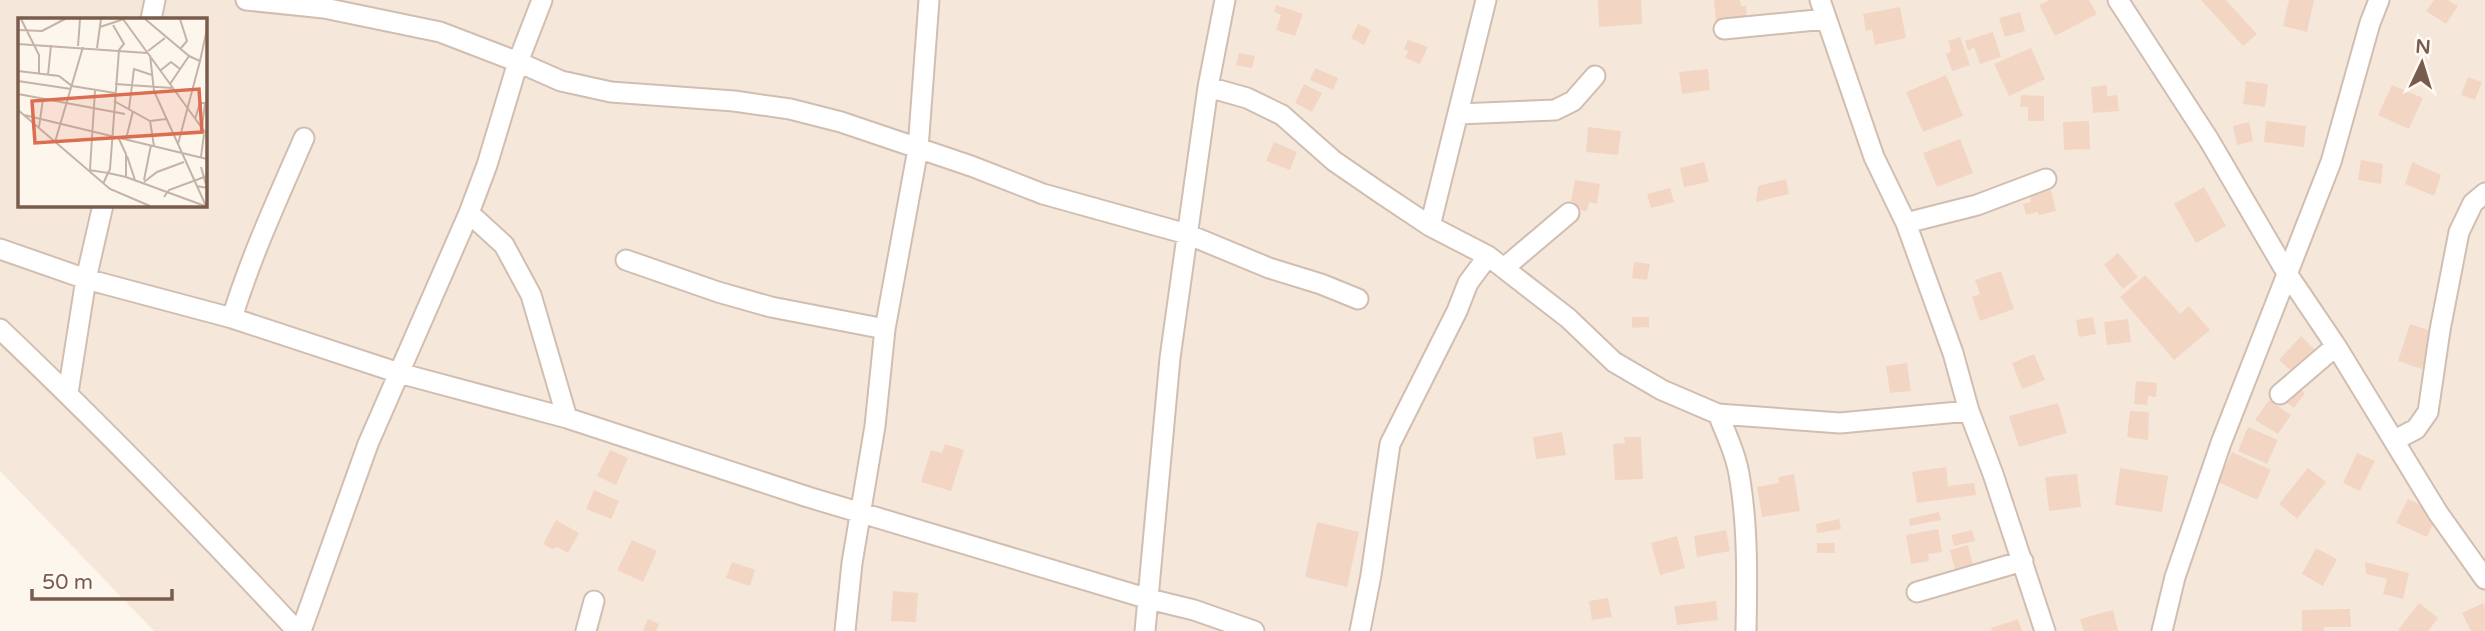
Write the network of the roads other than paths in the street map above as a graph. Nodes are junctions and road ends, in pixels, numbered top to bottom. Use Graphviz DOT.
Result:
graph roads {
  1 [pos="155,0"];
  2 [pos="246,0"];
  3 [pos="542,0"];
  4 [pos="929,0"];
  5 [pos="1225,0"];
  6 [pos="1486,0"];
  7 [pos="1820,0"];
  8 [pos="2118,0"];
  9 [pos="2379,0"];
  10 [pos="151,18"];
  11 [pos="1826,19"];
  12 [pos="1724,29"];
  13 [pos="518,62"];
  14 [pos="1595,76"];
  15 [pos="1208,87"];
  16 [pos="1458,114"];
  17 [pos="304,138"];
  18 [pos="918,149"];
  19 [pos="2046,179"];
  20 [pos="2485,193"];
  21 [pos="103,206"];
  22 [pos="469,212"];
  23 [pos="1569,213"];
  24 [pos="1906,223"];
  25 [pos="1430,226"];
  26 [pos="1187,234"];
  27 [pos="0,249"];
  28 [pos="626,260"];
  29 [pos="1496,262"];
  30 [pos="2288,275"];
  31 [pos="86,279"];
  32 [pos="1358,299"];
  33 [pos="232,318"];
  34 [pos="0,329"];
  35 [pos="885,329"];
  36 [pos="2336,346"];
  37 [pos="399,373"];
  38 [pos="68,393"];
  39 [pos="2280,394"];
  40 [pos="1969,411"];
  41 [pos="1718,414"];
  42 [pos="567,418"];
  43 [pos="2395,439"];
  44 [pos="860,511"];
  45 [pos="2022,561"];
  46 [pos="2485,579"];
  47 [pos="1917,592"];
  48 [pos="1149,599"];
  49 [pos="594,601"];
  50 [pos="1243,629"];
  51 [pos="299,631"];
  52 [pos="586,631"];
  53 [pos="845,631"];
  54 [pos="1145,631"];
  55 [pos="1360,631"];
  56 [pos="1746,631"];
  57 [pos="2045,631"];
  58 [pos="2162,631"];
  1 -- 10 [label="street"];
  2 -- 13 [label="street"];
  3 -- 13 [label="street"];
  4 -- 18 [label="street"];
  5 -- 15 [label="street"];
  6 -- 16 [label="street"];
  7 -- 11 [label="street"];
  8 -- 30 [label="street"];
  9 -- 30 [label="street"];
  11 -- 12 [label="street"];
  11 -- 24 [label="street"];
  13 -- 18 [label="street"];
  13 -- 22 [label="street"];
  14 -- 16 [label="street"];
  15 -- 25 [label="street"];
  15 -- 26 [label="street"];
  16 -- 25 [label="street"];
  17 -- 33 [label="street"];
  18 -- 26 [label="street"];
  18 -- 35 [label="street"];
  19 -- 24 [label="street"];
  20 -- 43 [label="street"];
  21 -- 31 [label="street"];
  22 -- 37 [label="street"];
  22 -- 42 [label="street"];
  23 -- 29 [label="street"];
  24 -- 40 [label="street"];
  25 -- 29 [label="street"];
  26 -- 32 [label="street"];
  26 -- 48 [label="street"];
  27 -- 31 [label="street"];
  28 -- 35 [label="street"];
  29 -- 41 [label="street"];
  29 -- 55 [label="street"];
  30 -- 36 [label="street"];
  30 -- 58 [label="street"];
  31 -- 33 [label="street"];
  31 -- 38 [label="street"];
  33 -- 37 [label="street"];
  34 -- 38 [label="street"];
  35 -- 44 [label="street"];
  36 -- 39 [label="street"];
  36 -- 43 [label="street"];
  37 -- 42 [label="street"];
  37 -- 51 [label="street"];
  38 -- 51 [label="street"];
  40 -- 41 [label="street"];
  40 -- 45 [label="street"];
  41 -- 56 [label="street"];
  42 -- 44 [label="street"];
  43 -- 46 [label="street"];
  44 -- 48 [label="street"];
  44 -- 53 [label="street"];
  45 -- 47 [label="street"];
  45 -- 57 [label="street"];
  48 -- 50 [label="street"];
  48 -- 54 [label="street"];
  49 -- 52 [label="street"];
}
